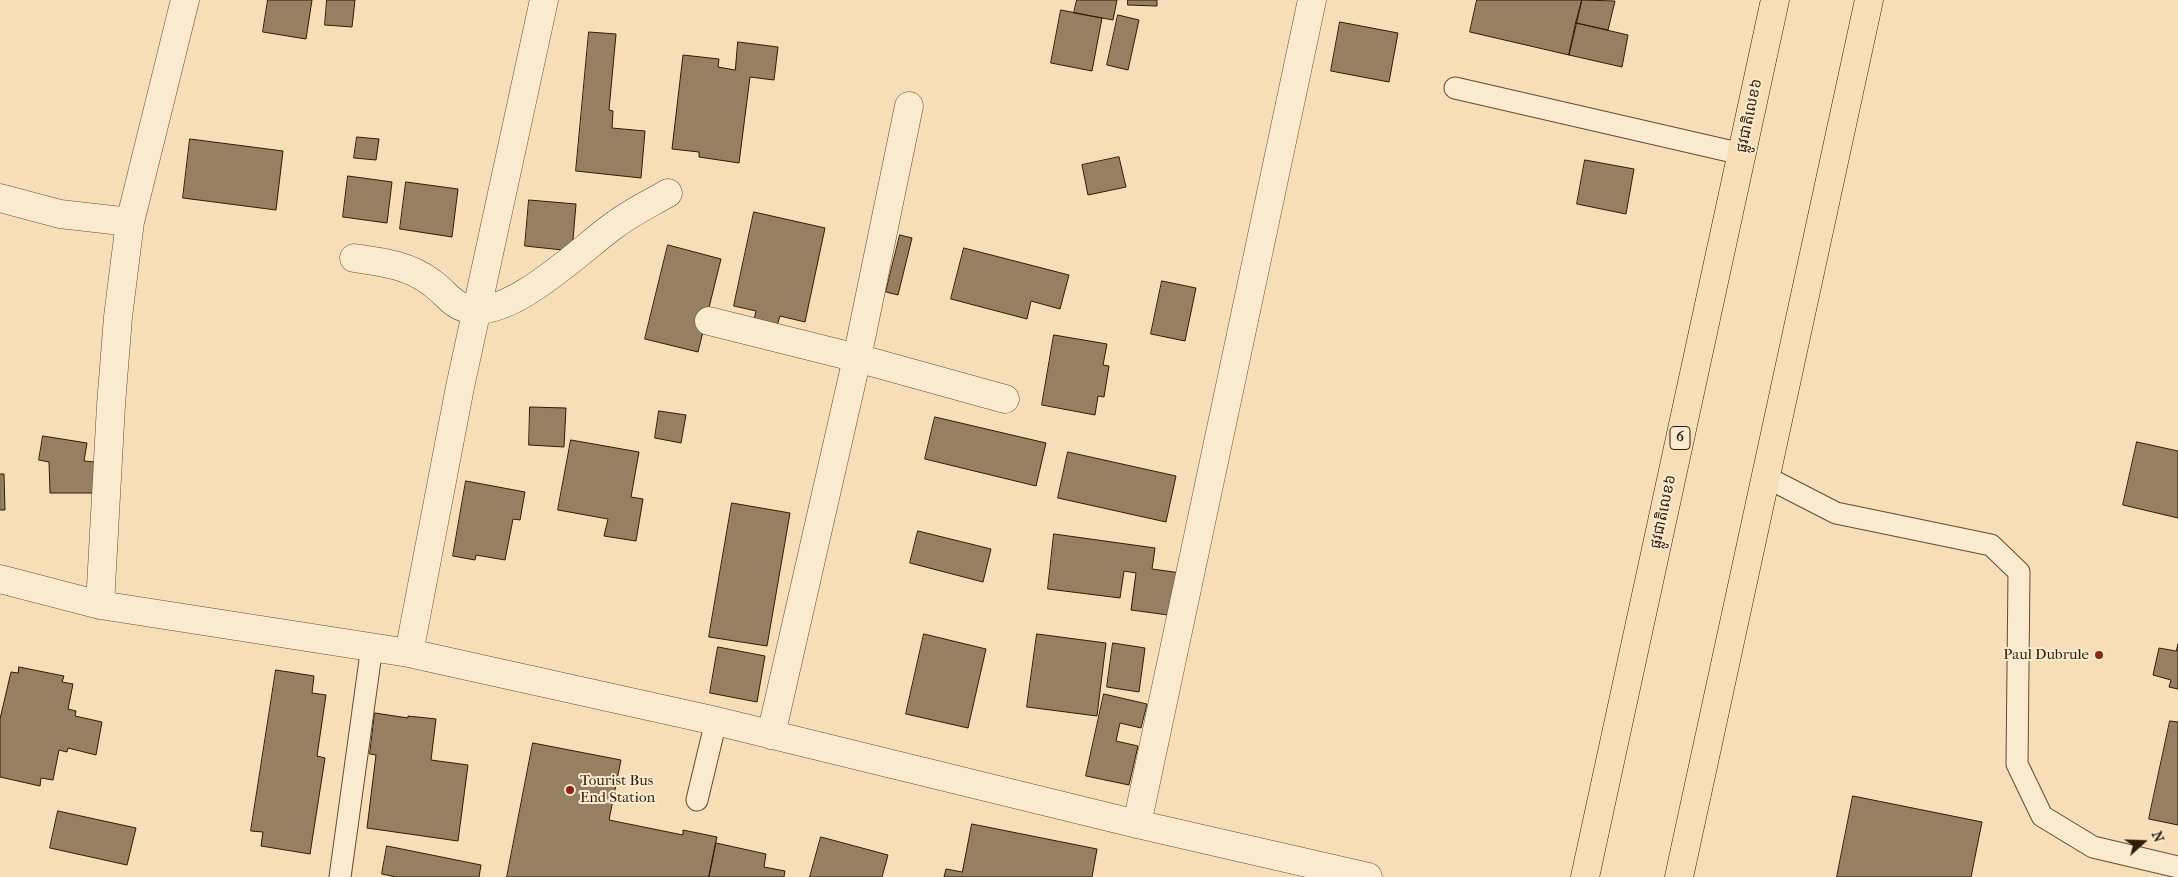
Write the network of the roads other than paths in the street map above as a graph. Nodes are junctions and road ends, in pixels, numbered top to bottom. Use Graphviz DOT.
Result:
graph roads {
  1 [pos="184,0"];
  2 [pos="544,0"];
  3 [pos="1312,0"];
  4 [pos="1776,0"];
  5 [pos="1869,0"];
  6 [pos="1455,88"];
  7 [pos="909,106"];
  8 [pos="1742,154"];
  9 [pos="668,193"];
  10 [pos="0,198"];
  11 [pos="130,222"];
  12 [pos="354,258"];
  13 [pos="477,311"];
  14 [pos="709,321"];
  15 [pos="857,358"];
  16 [pos="1005,399"];
  17 [pos="1766,477"];
  18 [pos="0,579"];
  19 [pos="100,605"];
  20 [pos="372,646"];
  21 [pos="409,653"];
  22 [pos="716,720"];
  23 [pos="771,735"];
  24 [pos="697,800"];
  25 [pos="1137,824"];
  26 [pos="2178,867"];
  27 [pos="340,877"];
  28 [pos="1368,877"];
  29 [pos="1585,877"];
  30 [pos="1679,877"];
  1 -- 11 [label="street"];
  2 -- 13 [label="street"];
  3 -- 25 [label="street"];
  4 -- 8 [label="highway, ផ្លូវជាតិលេខ៦ / 6"];
  5 -- 17 [label="highway"];
  6 -- 8 [label="lane"];
  7 -- 15 [label="street"];
  8 -- 29 [label="highway, ផ្លូវជាតិលេខ៦ / 6"];
  9 -- 13 [label="street"];
  10 -- 11 [label="street"];
  11 -- 19 [label="street"];
  12 -- 13 [label="street"];
  13 -- 21 [label="street"];
  14 -- 15 [label="street"];
  15 -- 16 [label="street"];
  15 -- 23 [label="street"];
  17 -- 26 [label="lane"];
  17 -- 30 [label="highway"];
  18 -- 19 [label="street"];
  19 -- 20 [label="street"];
  20 -- 21 [label="street"];
  20 -- 27 [label="lane"];
  21 -- 22 [label="street"];
  22 -- 23 [label="street"];
  22 -- 24 [label="lane"];
  23 -- 25 [label="street"];
  25 -- 28 [label="street"];
}
